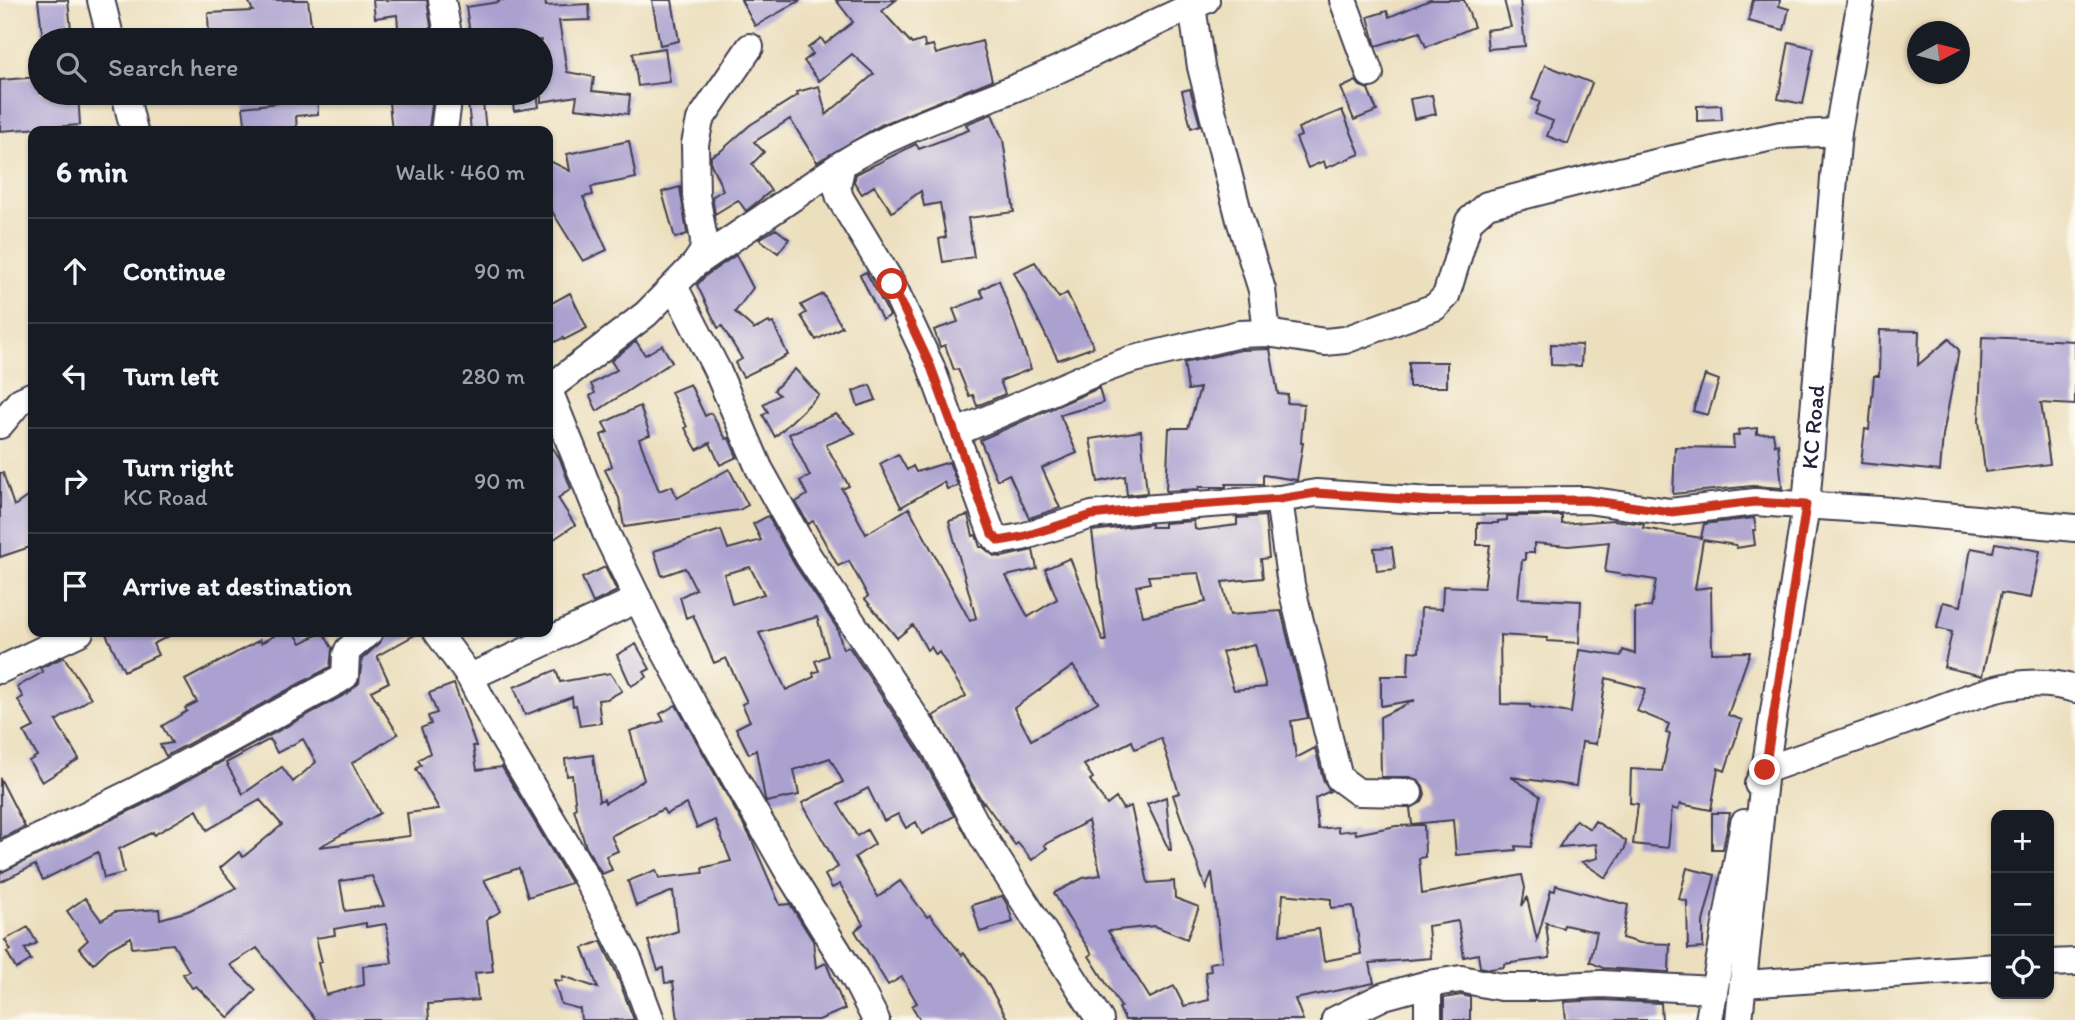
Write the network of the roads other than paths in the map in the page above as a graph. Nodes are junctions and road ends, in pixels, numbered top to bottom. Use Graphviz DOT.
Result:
graph roads {
  1 [pos="101,0"];
  2 [pos="442,0"];
  3 [pos="1343,0"];
  4 [pos="1861,0"];
  5 [pos="1199,3"];
  6 [pos="108,28"];
  7 [pos="447,28"];
  8 [pos="750,47"];
  9 [pos="1370,74"];
  10 [pos="128,105"];
  11 [pos="447,105"];
  12 [pos="133,126"];
  13 [pos="445,126"];
  14 [pos="1838,132"];
  15 [pos="842,164"];
  16 [pos="695,264"];
  17 [pos="674,286"];
  18 [pos="1267,333"];
  19 [pos="553,384"];
  20 [pos="28,397"];
  21 [pos="553,400"];
  22 [pos="0,425"];
  23 [pos="955,433"];
  24 [pos="1279,499"];
  25 [pos="1806,505"];
  26 [pos="2075,528"];
  27 [pos="638,598"];
  28 [pos="69,637"];
  29 [pos="363,637"];
  30 [pos="441,637"];
  31 [pos="0,670"];
  32 [pos="470,677"];
  33 [pos="2075,689"];
  34 [pos="1765,770"];
  35 [pos="1409,793"];
  36 [pos="0,857"];
  37 [pos="2075,962"];
  38 [pos="2054,964"];
  39 [pos="1991,967"];
  40 [pos="1428,984"];
  41 [pos="1744,984"];
  42 [pos="1714,990"];
  43 [pos="651,1020"];
  44 [pos="876,1020"];
  45 [pos="1100,1020"];
  46 [pos="1335,1020"];
  47 [pos="1428,1020"];
  48 [pos="1709,1020"];
  49 [pos="1739,1020"];
  1 -- 6 [label="street"];
  2 -- 7 [label="street"];
  3 -- 9 [label="street"];
  4 -- 14 [label="street, KC Road"];
  5 -- 15 [label="street"];
  5 -- 18 [label="street"];
  8 -- 16 [label="street"];
  10 -- 12 [label="street"];
  11 -- 13 [label="street"];
  14 -- 18 [label="street"];
  14 -- 25 [label="street, KC Road"];
  15 -- 16 [label="street"];
  15 -- 23 [label="street"];
  16 -- 17 [label="street"];
  17 -- 19 [label="street"];
  17 -- 45 [label="street"];
  18 -- 23 [label="street"];
  20 -- 22 [label="street"];
  21 -- 27 [label="street"];
  23 -- 24 [label="street"];
  24 -- 25 [label="street"];
  24 -- 35 [label="street"];
  25 -- 26 [label="street"];
  25 -- 34 [label="street, KC Road"];
  27 -- 32 [label="street"];
  27 -- 44 [label="street"];
  28 -- 31 [label="street"];
  29 -- 36 [label="street"];
  30 -- 32 [label="street"];
  32 -- 43 [label="street"];
  33 -- 34 [label="street"];
  34 -- 41 [label="street, KC Road"];
  34 -- 42 [label="street"];
  37 -- 38 [label="street"];
  39 -- 41 [label="street"];
  40 -- 42 [label="street"];
  40 -- 46 [label="street"];
  40 -- 47 [label="street"];
  41 -- 49 [label="street, KC Road"];
  42 -- 48 [label="street"];
}
